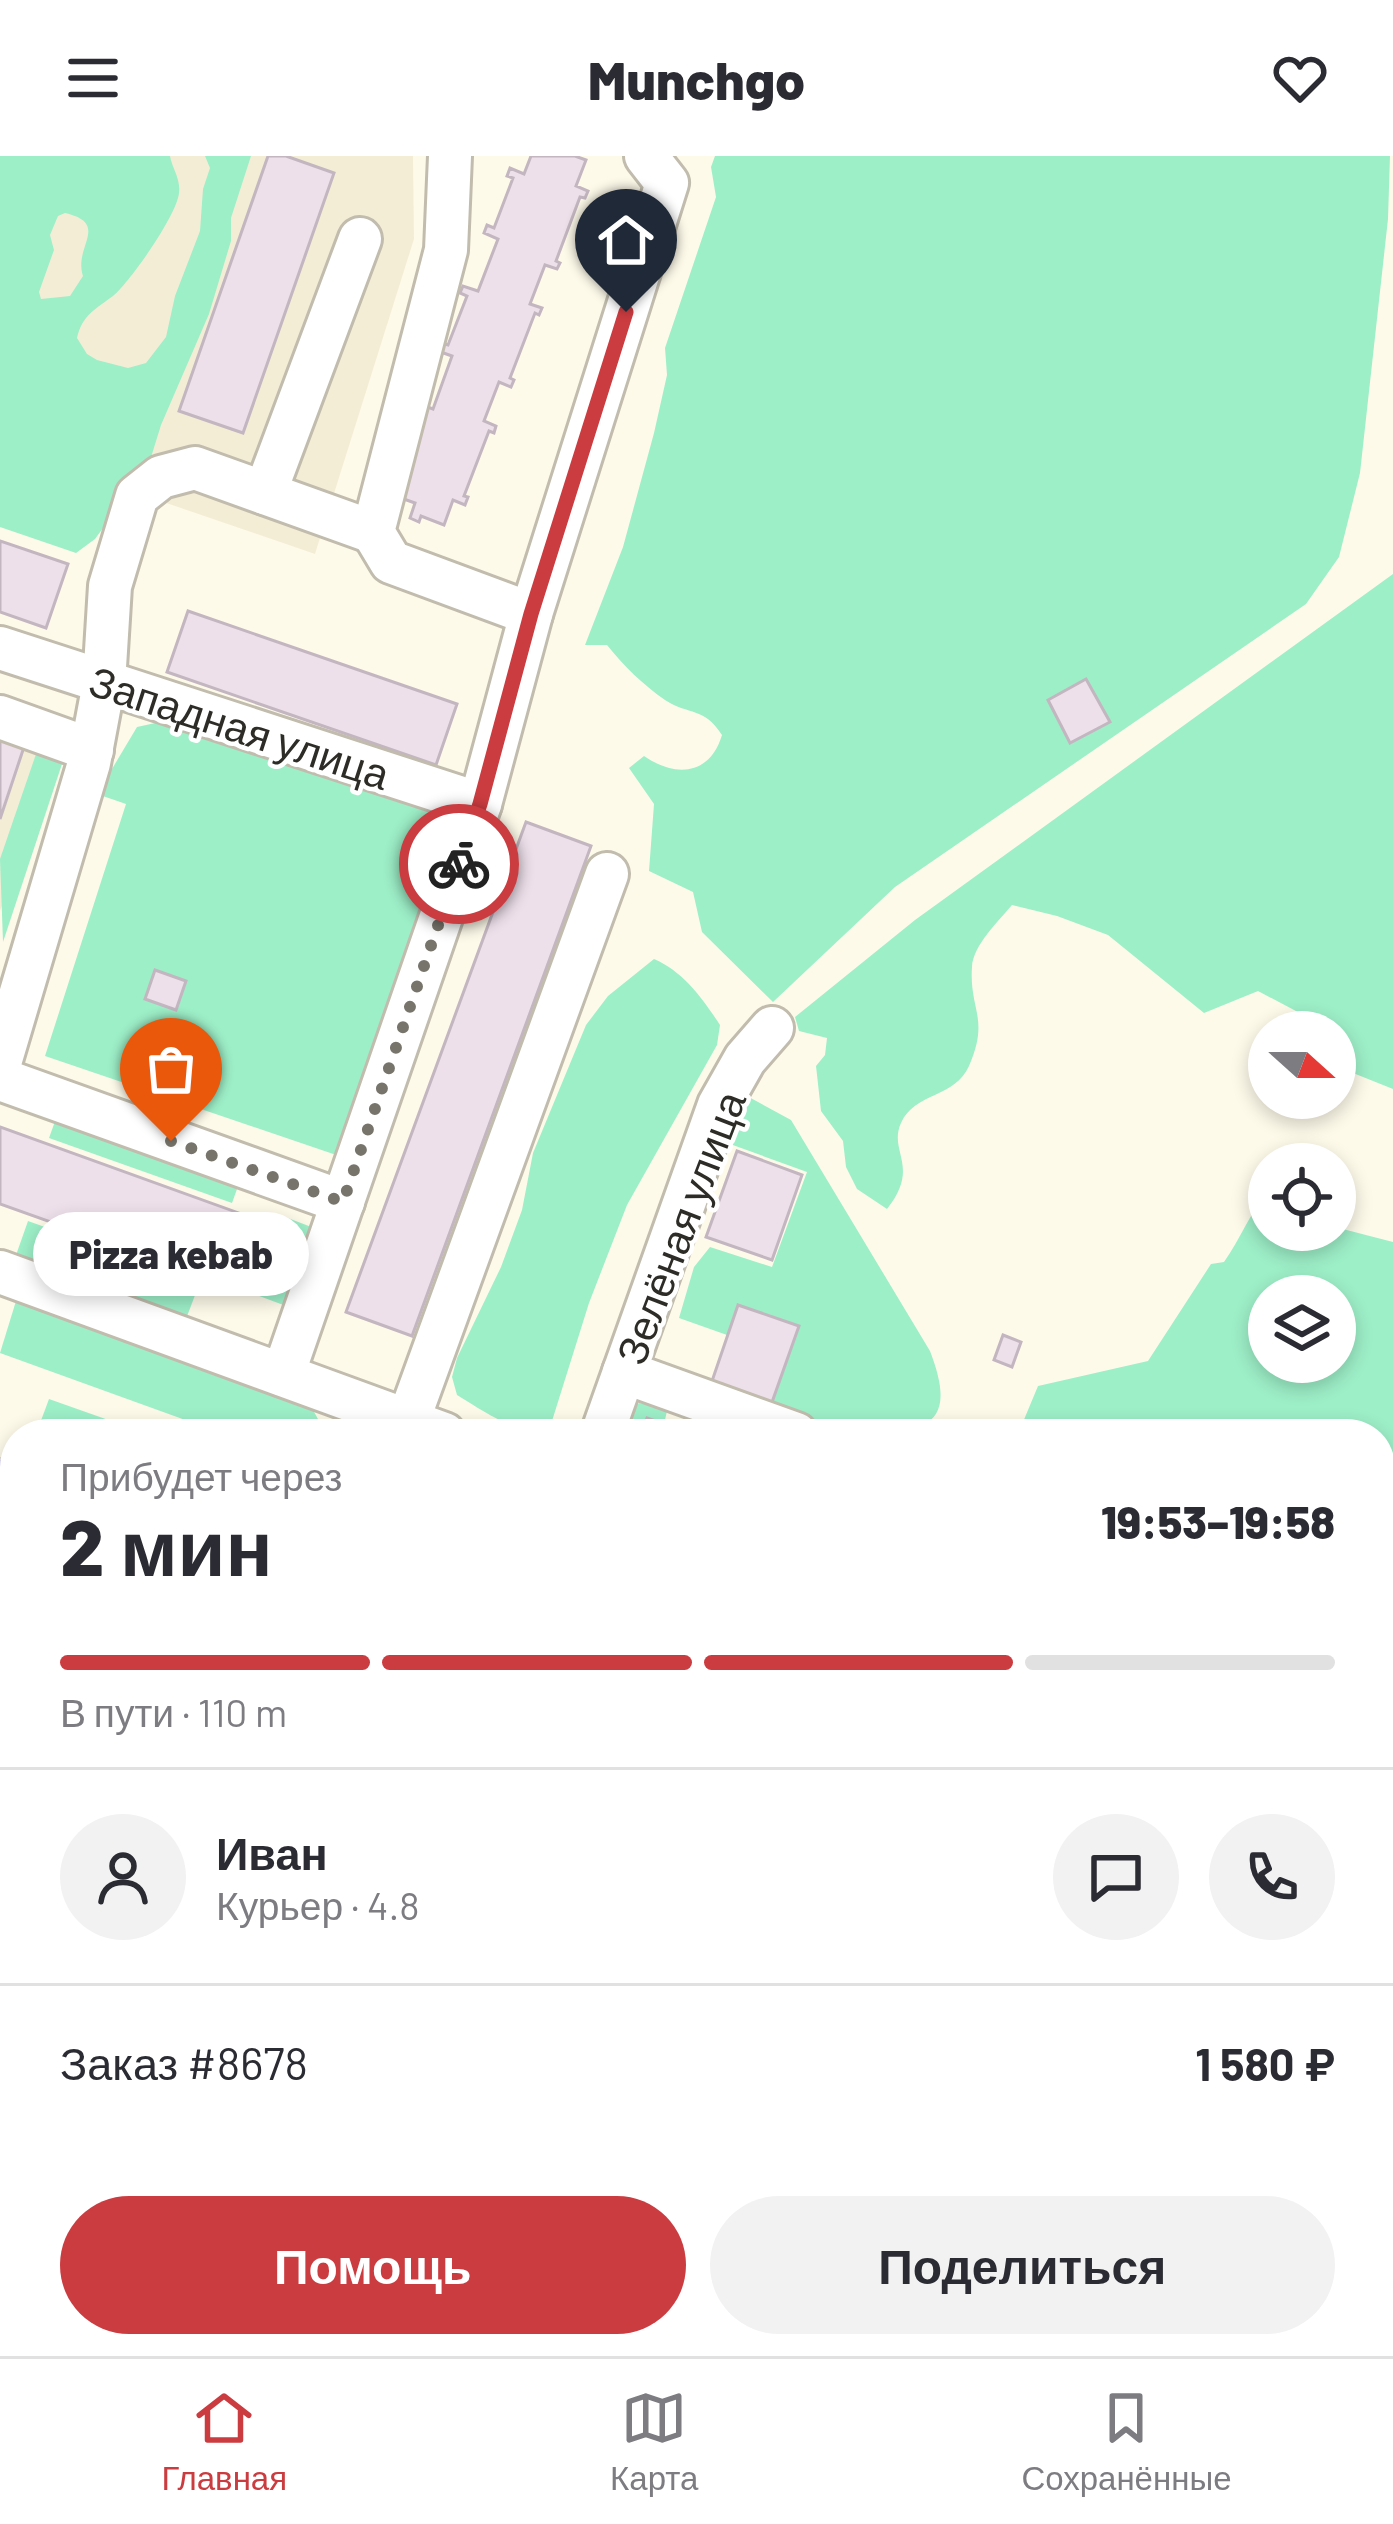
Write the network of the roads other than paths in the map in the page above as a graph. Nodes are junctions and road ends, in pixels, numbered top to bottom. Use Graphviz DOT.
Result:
graph roads {
  1 [pos="450,156"];
  2 [pos="656,169"];
  3 [pos="360,239"];
  4 [pos="265,494"];
  5 [pos="373,532"];
  6 [pos="531,614"];
  7 [pos="0,648"];
  8 [pos="104,682"];
  9 [pos="0,717"];
  10 [pos="92,750"];
  11 [pos="480,804"];
  12 [pos="607,874"];
  13 [pos="772,1028"];
  14 [pos="0,1063"];
  15 [pos="0,1079"];
  16 [pos="343,1202"];
  17 [pos="0,1271"];
  18 [pos="624,1372"];
  19 [pos="283,1375"];
  20 [pos="402,1419"];
  21 [pos="429,1419"];
  22 [pos="607,1419"];
  23 [pos="754,1419"];
  1 -- 5 [label="street"];
  2 -- 6 [label="street"];
  3 -- 4 [label="street"];
  4 -- 5 [label="street"];
  4 -- 8 [label="street"];
  5 -- 6 [label="street"];
  6 -- 11 [label="street"];
  7 -- 8 [label="street, Западная улица"];
  8 -- 10 [label="street"];
  8 -- 11 [label="street, Западная улица"];
  9 -- 10 [label="street"];
  10 -- 14 [label="street"];
  11 -- 16 [label="street"];
  12 -- 21 [label="street"];
  13 -- 18 [label="street, Зелёная улица"];
  15 -- 16 [label="street"];
  16 -- 19 [label="street"];
  17 -- 19 [label="street"];
  18 -- 22 [label="street, Зелёная улица"];
  18 -- 23 [label="street"];
  19 -- 20 [label="street"];
}
